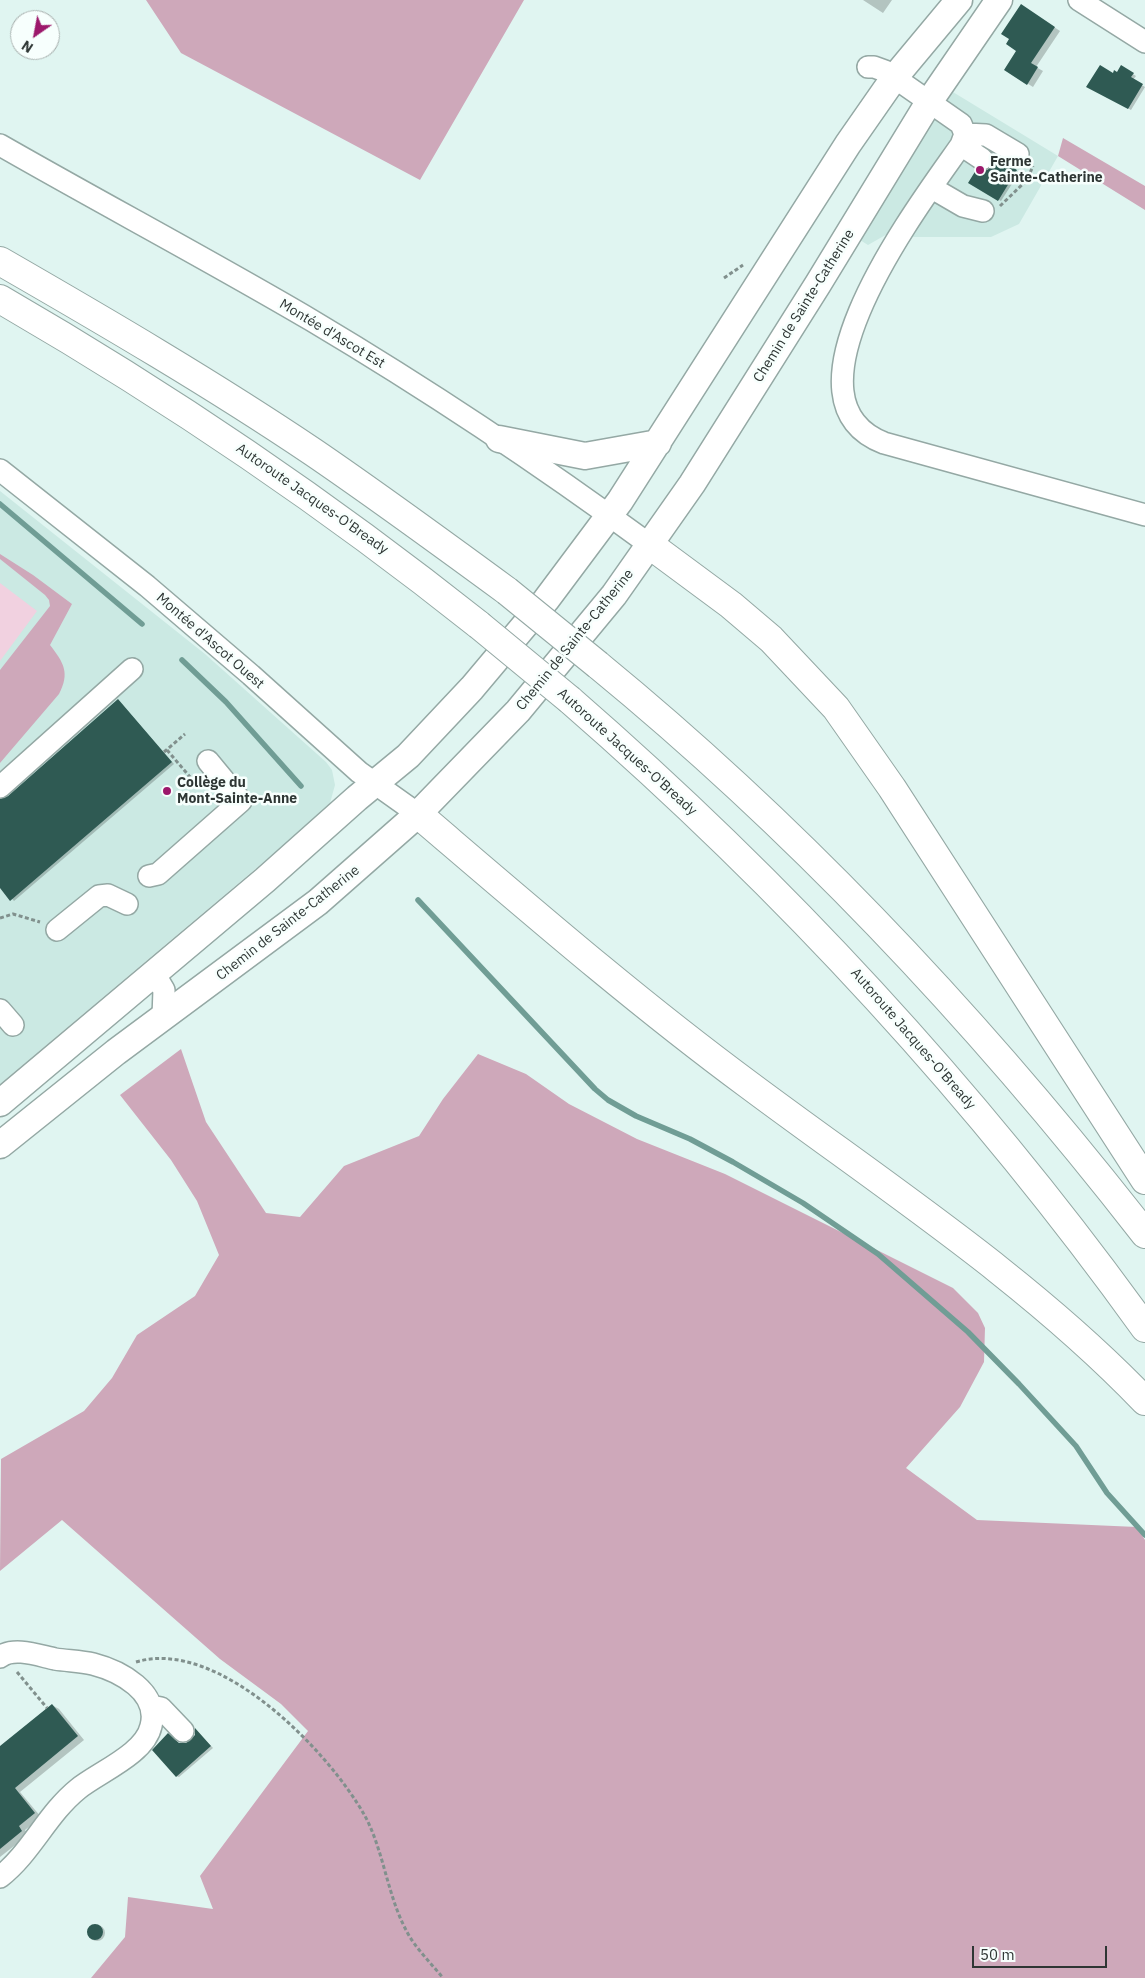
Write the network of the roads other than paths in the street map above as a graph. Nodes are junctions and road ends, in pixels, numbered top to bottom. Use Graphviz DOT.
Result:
graph roads {
  1 [pos="959,0"];
  2 [pos="999,0"];
  3 [pos="1079,0"];
  4 [pos="1145,42"];
  5 [pos="868,67"];
  6 [pos="894,78"];
  7 [pos="929,102"];
  8 [pos="963,139"];
  9 [pos="0,145"];
  10 [pos="1018,154"];
  11 [pos="982,159"];
  12 [pos="932,188"];
  13 [pos="983,211"];
  14 [pos="0,261"];
  15 [pos="0,299"];
  16 [pos="499,439"];
  17 [pos="658,443"];
  18 [pos="0,470"];
  19 [pos="1145,515"];
  20 [pos="610,516"];
  21 [pos="650,545"];
  22 [pos="132,669"];
  23 [pos="208,761"];
  24 [pos="376,784"];
  25 [pos="0,787"];
  26 [pos="418,814"];
  27 [pos="149,876"];
  28 [pos="127,904"];
  29 [pos="48,926"];
  30 [pos="154,973"];
  31 [pos="163,1018"];
  32 [pos="0,1103"];
  33 [pos="0,1145"];
  34 [pos="1145,1180"];
  35 [pos="1145,1234"];
  36 [pos="1145,1328"];
  37 [pos="1145,1401"];
  38 [pos="0,1657"];
  39 [pos="151,1706"];
  40 [pos="183,1731"];
  41 [pos="0,1877"];
  1 -- 6 [label="main road"];
  2 -- 7 [label="main road, Chemin de Sainte-Catherine"];
  3 -- 4 [label="street"];
  5 -- 6 [label="street"];
  6 -- 7 [label="street"];
  6 -- 17 [label="main road"];
  7 -- 8 [label="street"];
  7 -- 21 [label="main road, Chemin de Sainte-Catherine"];
  8 -- 10 [label="street"];
  8 -- 11 [label="street"];
  8 -- 12 [label="street"];
  9 -- 16 [label="street, Montée d'Ascot Est"];
  12 -- 13 [label="street"];
  12 -- 19 [label="street"];
  14 -- 35 [label="highway, bridge"];
  15 -- 36 [label="highway, Autoroute Jacques-O'Bready, bridge"];
  16 -- 17 [label="main road"];
  16 -- 20 [label="street, Montée d'Ascot Est"];
  17 -- 20 [label="main road"];
  18 -- 24 [label="street, Montée d'Ascot Ouest"];
  20 -- 21 [label="street, Montée d'Ascot Est"];
  20 -- 24 [label="main road"];
  21 -- 26 [label="main road, Chemin de Sainte-Catherine"];
  21 -- 34 [label="highway"];
  22 -- 25 [label="street"];
  23 -- 27 [label="street"];
  24 -- 26 [label="street, Montée d'Ascot Ouest"];
  24 -- 30 [label="main road"];
  26 -- 31 [label="main road, Chemin de Sainte-Catherine"];
  26 -- 37 [label="highway"];
  28 -- 29 [label="street"];
  30 -- 31 [label="street"];
  30 -- 32 [label="main road"];
  31 -- 33 [label="main road, Chemin de Sainte-Catherine"];
  38 -- 39 [label="street"];
  39 -- 40 [label="street"];
  39 -- 41 [label="street"];
}
